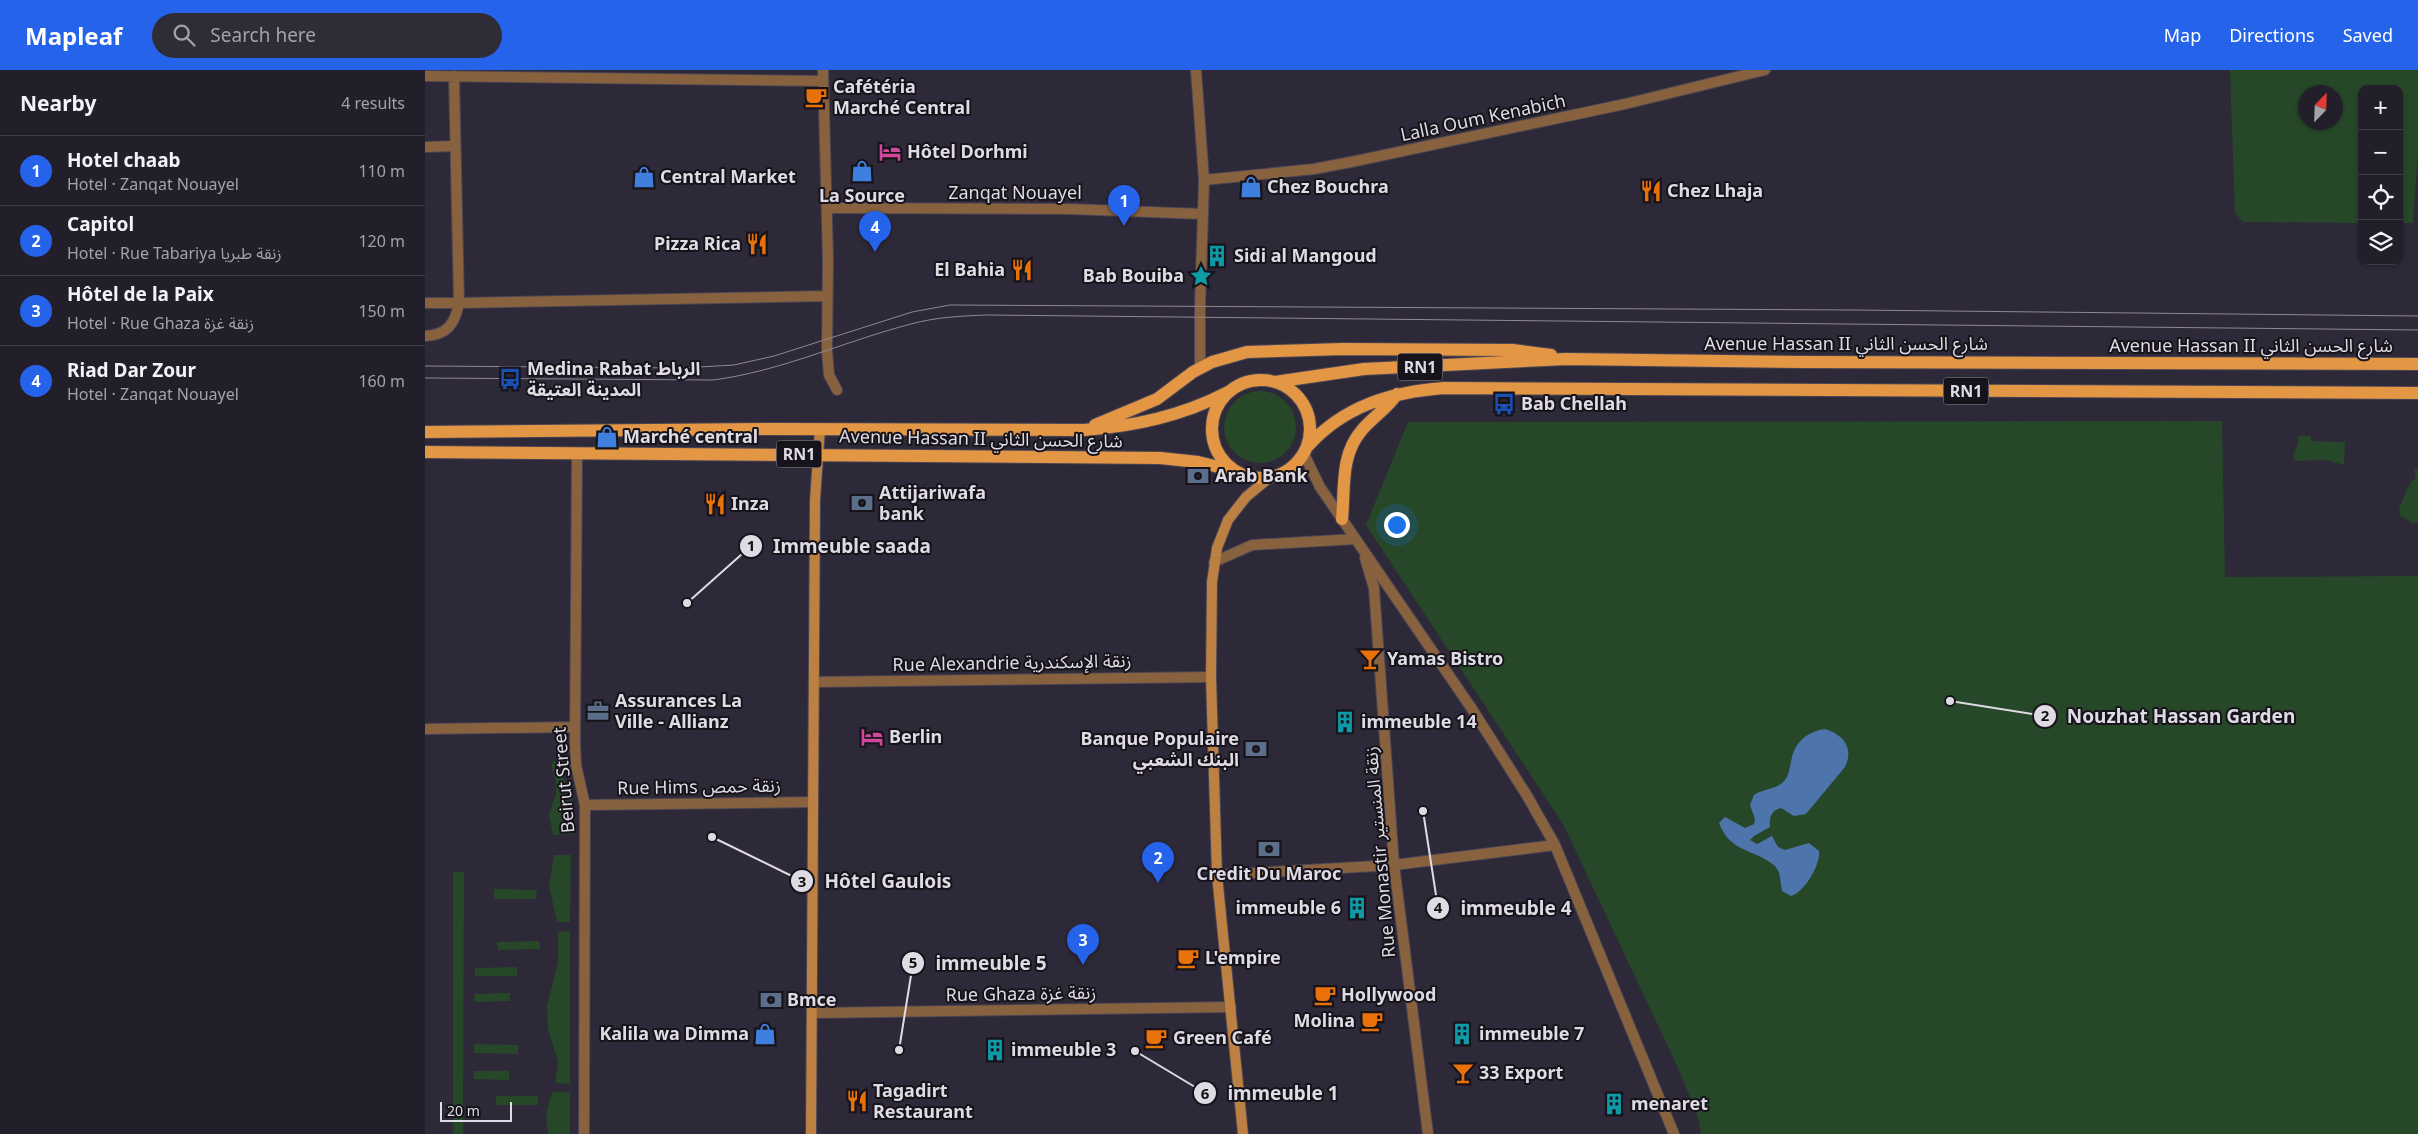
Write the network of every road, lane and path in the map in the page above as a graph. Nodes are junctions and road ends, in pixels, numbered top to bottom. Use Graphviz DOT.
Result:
graph roads {
  1 [pos="823,70"];
  2 [pos="1196,70"];
  3 [pos="1765,70"];
  4 [pos="425,76"];
  5 [pos="454,76"];
  6 [pos="823,81"];
  7 [pos="455,146"];
  8 [pos="425,147"];
  9 [pos="1203,180"];
  10 [pos="827,208"];
  11 [pos="1203,214"];
  12 [pos="827,296"];
  13 [pos="425,303"];
  14 [pos="459,303"];
  15 [pos="425,336"];
  16 [pos="1566,359"];
  17 [pos="2418,364"];
  18 [pos="1200,368"];
  19 [pos="1275,382"];
  20 [pos="837,390"];
  21 [pos="1228,392"];
  22 [pos="2418,393"];
  23 [pos="1397,394"];
  24 [pos="820,429"];
  25 [pos="428,430"];
  26 [pos="1084,430"];
  27 [pos="1306,450"];
  28 [pos="432,452"];
  29 [pos="577,453"];
  30 [pos="818,454"];
  31 [pos="425,459"];
  32 [pos="1235,471"];
  33 [pos="1269,478"];
  34 [pos="1342,519"];
  35 [pos="1356,539"];
  36 [pos="1214,562"];
  37 [pos="1211,677"];
  38 [pos="814,682"];
  39 [pos="575,727"];
  40 [pos="425,729"];
  41 [pos="813,802"];
  42 [pos="585,805"];
  43 [pos="1555,845"];
  44 [pos="1394,865"];
  45 [pos="1217,875"];
  46 [pos="1231,1007"];
  47 [pos="813,1013"];
  48 [pos="584,1134"];
  49 [pos="811,1134"];
  50 [pos="1243,1134"];
  51 [pos="1428,1134"];
  52 [pos="1674,1134"];
  1 -- 6 [label="street"];
  2 -- 9 [label="street"];
  3 -- 9 [label="street, Lalla Oum Kenabich"];
  4 -- 5 [label="street"];
  5 -- 6 [label="street"];
  5 -- 7 [label="street"];
  6 -- 10 [label="street"];
  7 -- 8 [label="street"];
  7 -- 14 [label="street"];
  9 -- 11 [label="street"];
  10 -- 11 [label="street, Zanqat Nouayel"];
  10 -- 12 [label="street"];
  11 -- 18 [label="street"];
  12 -- 14 [label="street"];
  12 -- 20 [label="street"];
  13 -- 14 [label="street"];
  14 -- 15 [label="street"];
  16 -- 17 [label="main road, Avenue Hassan II شارع الحسن الثاني / RN1"];
  16 -- 18 [label="main road"];
  16 -- 19 [label="main road, Avenue Hassan II شارع الحسن الثاني / RN1"];
  18 -- 26 [label="main road"];
  19 -- 21 [label="main road, RN1"];
  19 -- 27 [label="main road"];
  21 -- 26 [label="main road, Avenue Hassan II شارع الحسن الثاني / RN1"];
  21 -- 32 [label="main road"];
  22 -- 23 [label="main road, RN1"];
  23 -- 27 [label="main road, RN1"];
  23 -- 34 [label="main road"];
  24 -- 25 [label="main road, Avenue Hassan II شارع الحسن الثاني / RN1"];
  24 -- 26 [label="main road, Avenue Hassan II شارع الحسن الثاني / RN1"];
  24 -- 30 [label="main road"];
  27 -- 33 [label="main road, RN1"];
  27 -- 34 [label="street"];
  28 -- 29 [label="main road, Avenue Hassan II شارع الحسن الثاني / RN1"];
  28 -- 31 [label="main road"];
  29 -- 30 [label="main road, Avenue Hassan II شارع الحسن الثاني / RN1"];
  29 -- 39 [label="street, Beirut Street"];
  30 -- 32 [label="main road, Avenue Hassan II شارع الحسن الثاني / RN1"];
  30 -- 38 [label="main road"];
  32 -- 33 [label="main road, RN1"];
  33 -- 36 [label="main road"];
  34 -- 35 [label="street"];
  35 -- 36 [label="street"];
  35 -- 43 [label="street"];
  35 -- 44 [label="street, Rue Monastir زنقة المنستير"];
  36 -- 37 [label="main road"];
  37 -- 38 [label="street, Rue Alexandrie زنقة الإسكندرية"];
  37 -- 45 [label="main road"];
  38 -- 41 [label="main road"];
  39 -- 40 [label="street"];
  39 -- 42 [label="street, Beirut Street"];
  41 -- 42 [label="street, Rue Hims زنقة حمص"];
  41 -- 47 [label="main road"];
  42 -- 48 [label="street, Beirut Street"];
  43 -- 44 [label="street"];
  43 -- 52 [label="street"];
  44 -- 45 [label="street"];
  44 -- 51 [label="street, Rue Monastir زنقة المنستير"];
  45 -- 46 [label="main road"];
  46 -- 47 [label="street, Rue Ghaza زنقة غزة"];
  46 -- 50 [label="main road"];
  47 -- 49 [label="main road"];
}
